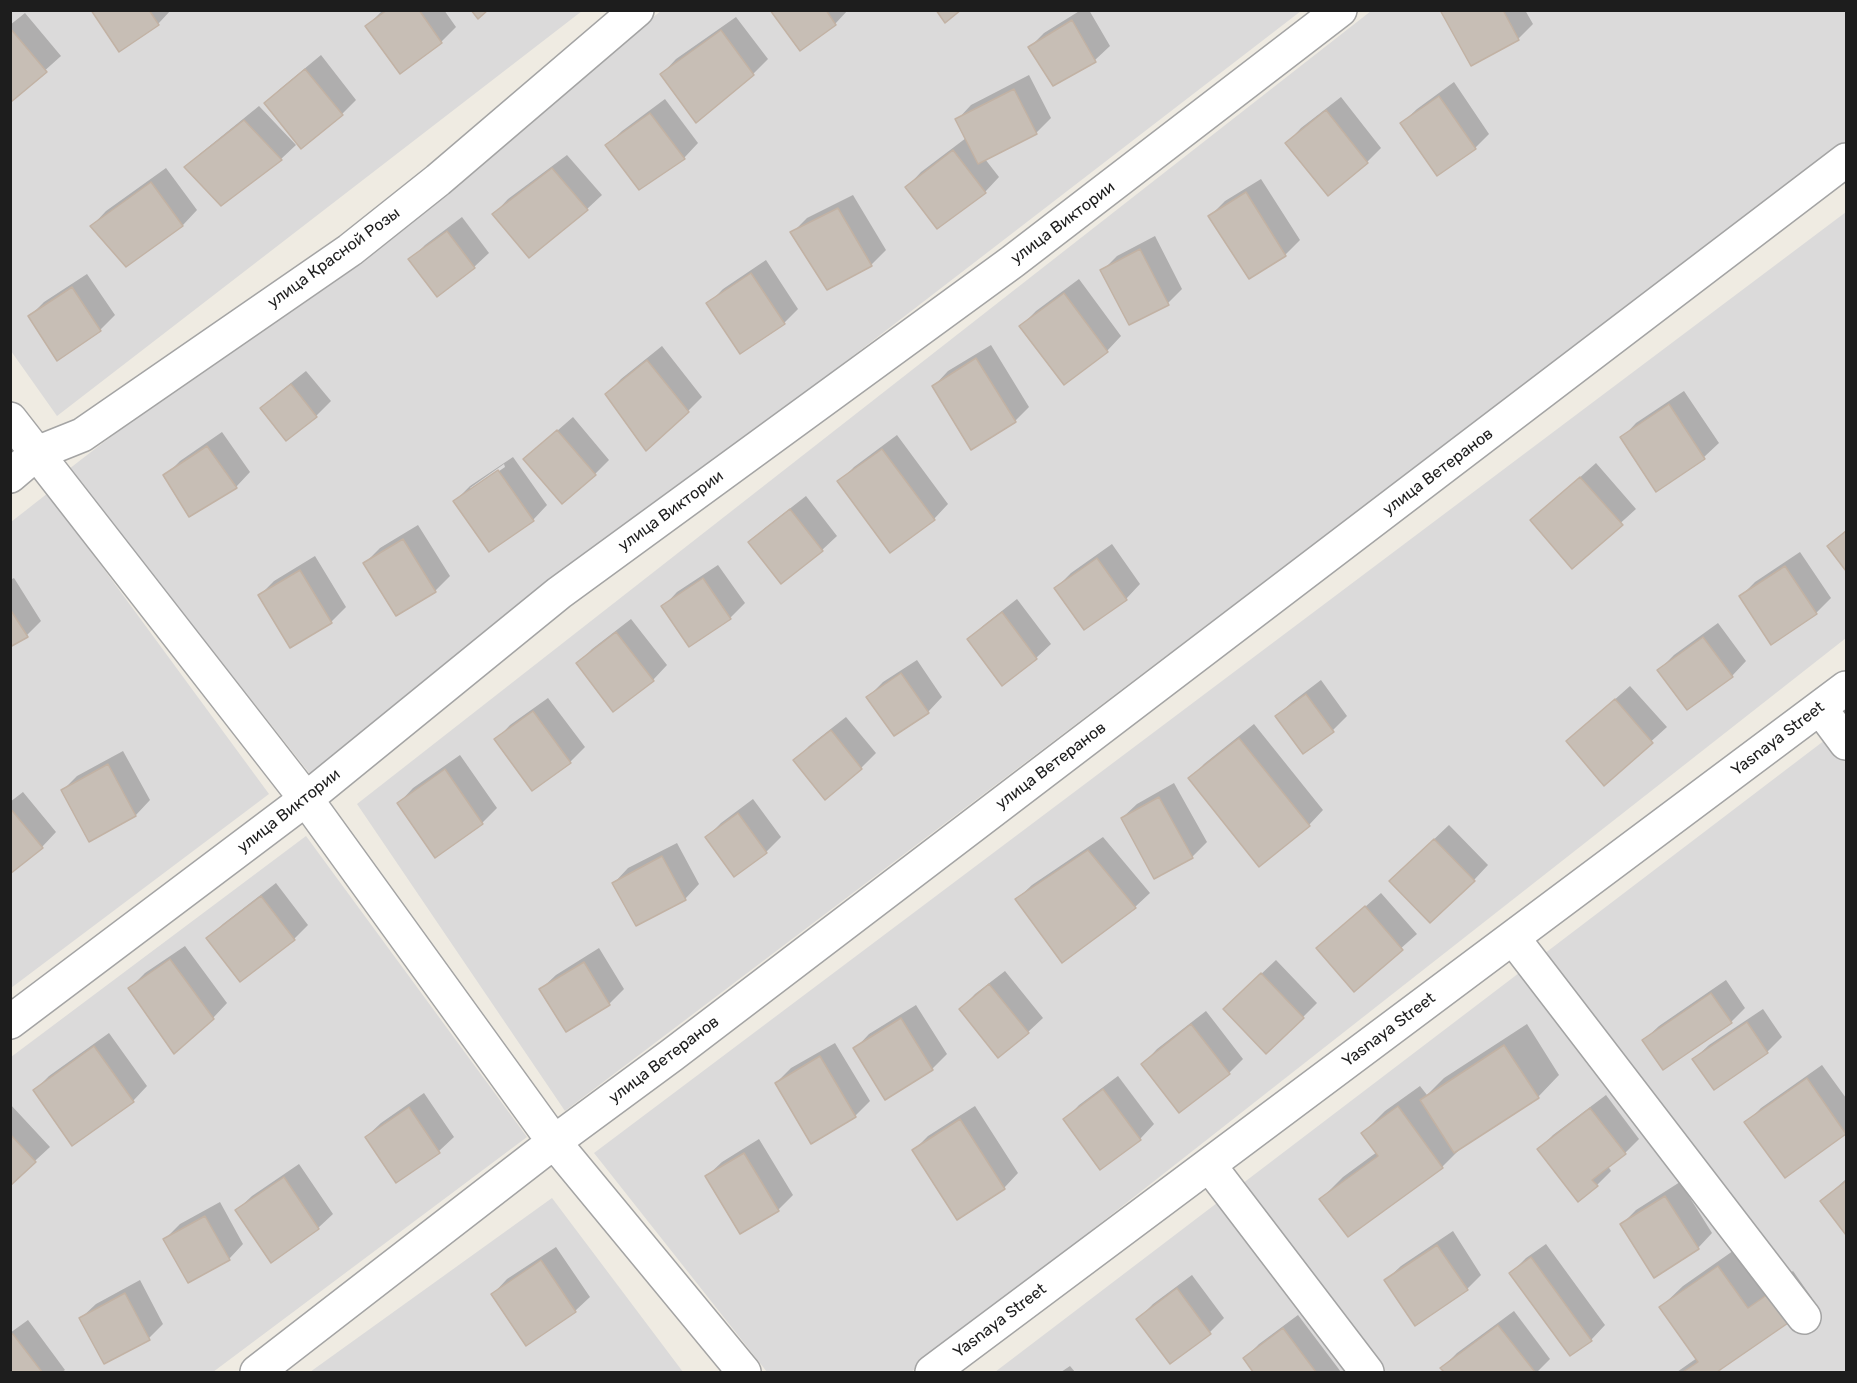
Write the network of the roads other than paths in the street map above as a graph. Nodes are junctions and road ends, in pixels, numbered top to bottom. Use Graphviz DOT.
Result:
graph roads {
  1 [pos="637,10"];
  2 [pos="1340,10"];
  3 [pos="1846,160"];
  4 [pos="10,419"];
  5 [pos="37,453"];
  6 [pos="10,476"];
  7 [pos="1846,688"];
  8 [pos="1820,708"];
  9 [pos="1846,743"];
  10 [pos="306,799"];
  11 [pos="1513,938"];
  12 [pos="10,1022"];
  13 [pos="554,1142"];
  14 [pos="1209,1165"];
  15 [pos="1804,1317"];
  16 [pos="257,1372"];
  17 [pos="744,1372"];
  18 [pos="932,1372"];
  19 [pos="1367,1372"];
  1 -- 5 [label="street, улица Красной Розы"];
  2 -- 10 [label="street, улица Виктории"];
  3 -- 13 [label="street, улица Ветеранов"];
  4 -- 5 [label="street"];
  5 -- 6 [label="street, улица Красной Розы"];
  5 -- 10 [label="street"];
  7 -- 8 [label="street, Yasnaya Street"];
  8 -- 9 [label="street"];
  8 -- 11 [label="street, Yasnaya Street"];
  10 -- 12 [label="street, улица Виктории"];
  10 -- 13 [label="street"];
  11 -- 14 [label="street, Yasnaya Street"];
  11 -- 15 [label="street"];
  13 -- 16 [label="street, улица Ветеранов"];
  13 -- 17 [label="street"];
  14 -- 18 [label="street, Yasnaya Street"];
  14 -- 19 [label="street"];
}
